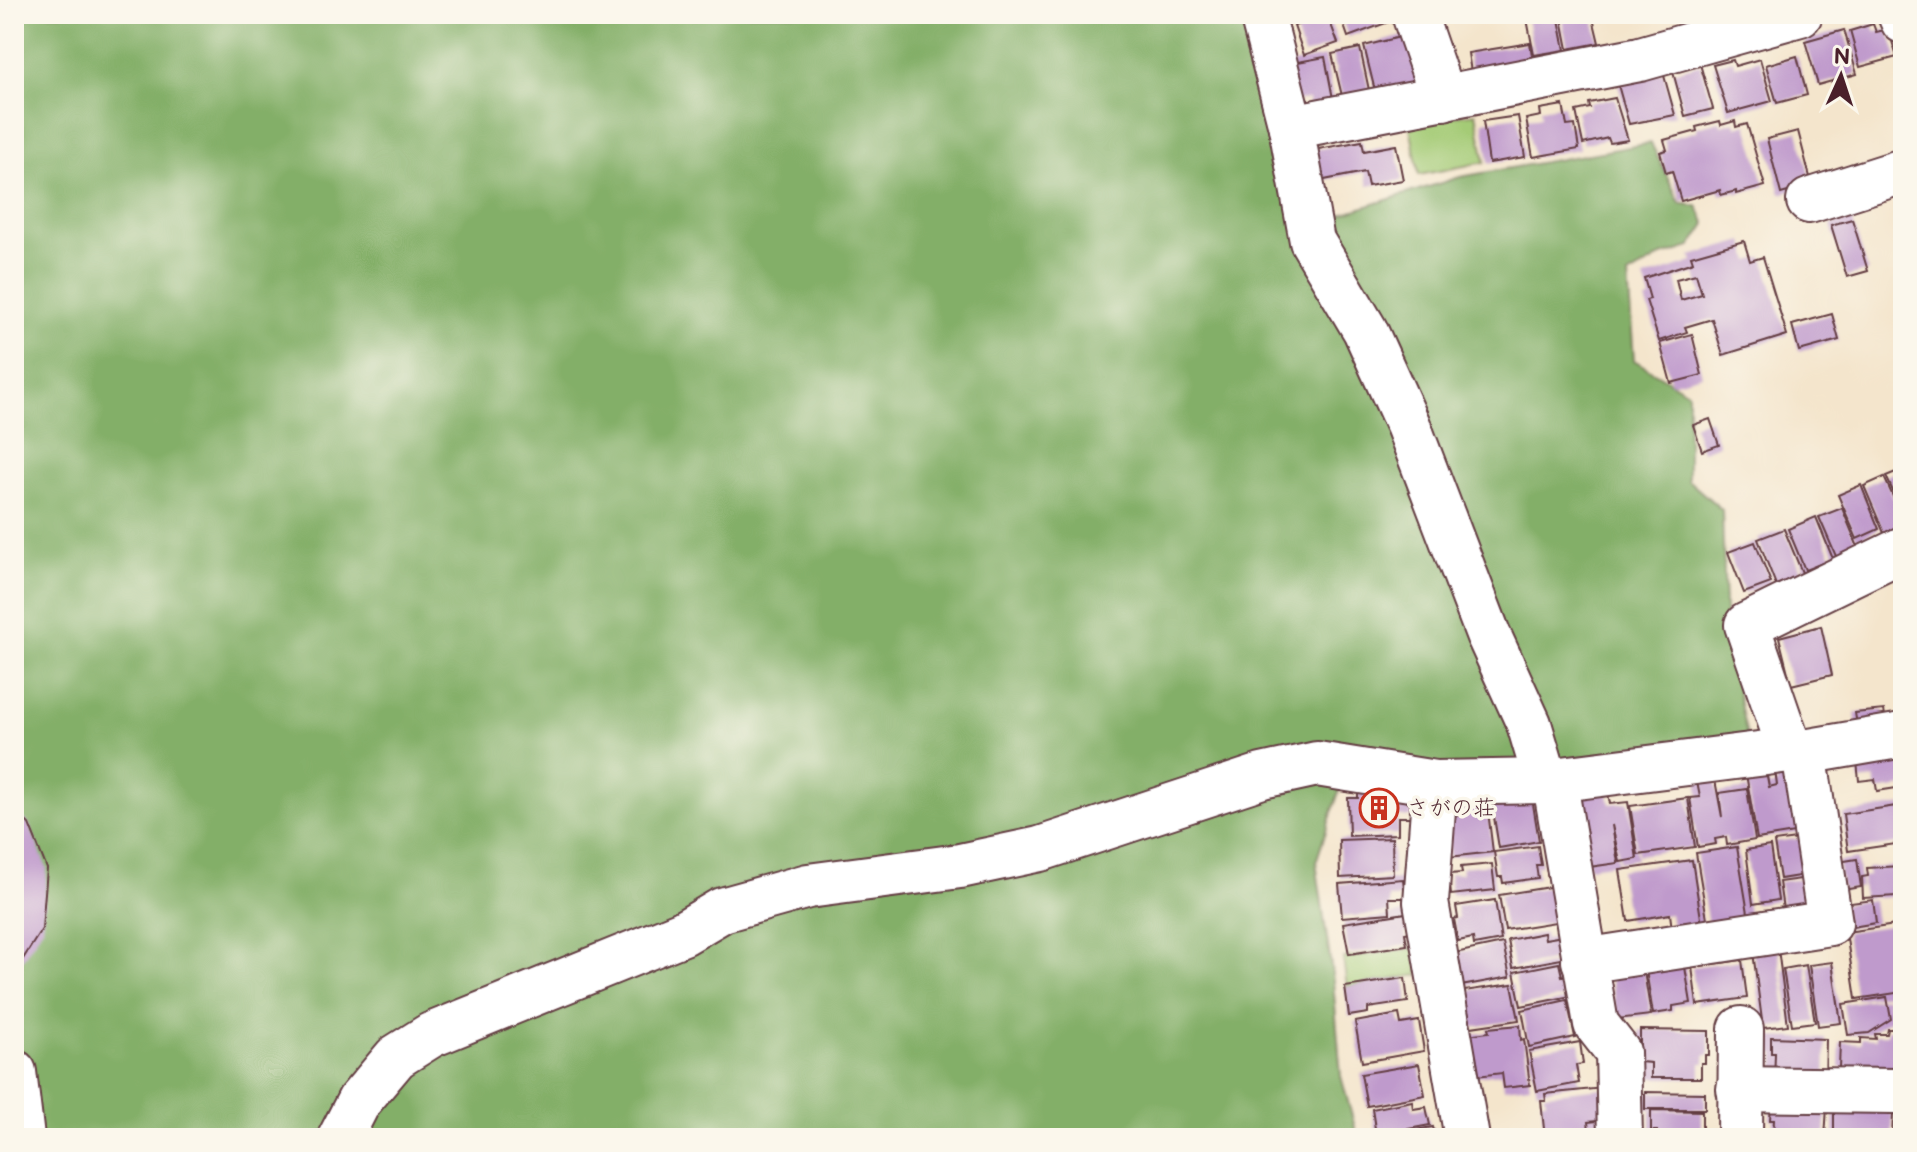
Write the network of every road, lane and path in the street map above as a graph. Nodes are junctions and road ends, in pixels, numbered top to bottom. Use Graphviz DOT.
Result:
graph roads {
  1 [pos="1262,14"];
  2 [pos="1414,14"];
  3 [pos="1800,14"];
  4 [pos="1900,14"];
  5 [pos="1903,21"];
  6 [pos="1443,98"];
  7 [pos="1291,127"];
  8 [pos="1903,171"];
  9 [pos="1809,201"];
  10 [pos="1903,549"];
  11 [pos="1903,735"];
  12 [pos="1797,751"];
  13 [pos="1550,780"];
  14 [pos="1435,783"];
  15 [pos="1584,961"];
  16 [pos="1741,1029"];
  17 [pos="14,1072"];
  18 [pos="1739,1089"];
  19 [pos="1896,1091"];
  20 [pos="22,1138"];
  21 [pos="340,1138"];
  22 [pos="1467,1138"];
  23 [pos="1620,1138"];
  24 [pos="1740,1138"];
  1 -- 7 [label="street"];
  2 -- 6 [label="street"];
  3 -- 6 [label="street"];
  4 -- 5 [label="street"];
  6 -- 7 [label="street"];
  7 -- 13 [label="street"];
  8 -- 9 [label="street"];
  10 -- 12 [label="street"];
  11 -- 12 [label="street"];
  12 -- 13 [label="street"];
  12 -- 15 [label="street"];
  13 -- 14 [label="street"];
  13 -- 15 [label="street"];
  14 -- 21 [label="street"];
  14 -- 22 [label="street"];
  15 -- 23 [label="street"];
  16 -- 18 [label="street"];
  17 -- 20 [label="street"];
  18 -- 19 [label="street"];
  18 -- 24 [label="street"];
}
